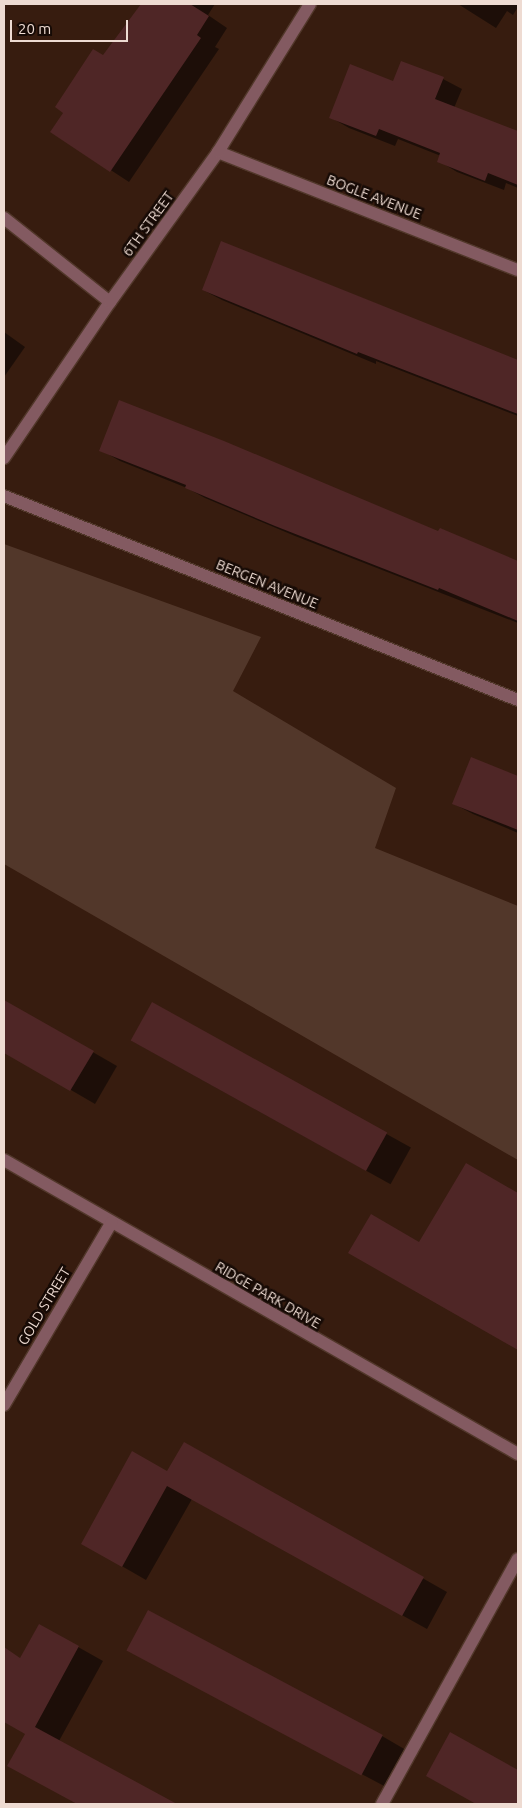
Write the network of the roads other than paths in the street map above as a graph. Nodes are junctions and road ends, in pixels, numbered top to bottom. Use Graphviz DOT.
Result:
graph roads {
  1 [pos="310,4"];
  2 [pos="218,152"];
  3 [pos="4,218"];
  4 [pos="518,270"];
  5 [pos="110,302"];
  6 [pos="4,458"];
  7 [pos="4,496"];
  8 [pos="518,700"];
  9 [pos="4,1160"];
  10 [pos="112,1222"];
  11 [pos="4,1406"];
  12 [pos="518,1454"];
  13 [pos="518,1559"];
  14 [pos="382,1804"];
  1 -- 2 [label="street, 6TH STREET"];
  2 -- 4 [label="street, BOGLE AVENUE"];
  2 -- 5 [label="street, 6TH STREET"];
  3 -- 5 [label="street"];
  5 -- 6 [label="street, 6TH STREET"];
  7 -- 8 [label="street, BERGEN AVENUE"];
  9 -- 10 [label="street, RIDGE PARK DRIVE"];
  10 -- 11 [label="street, GOLD STREET"];
  10 -- 12 [label="street, RIDGE PARK DRIVE"];
  13 -- 14 [label="street"];
}
